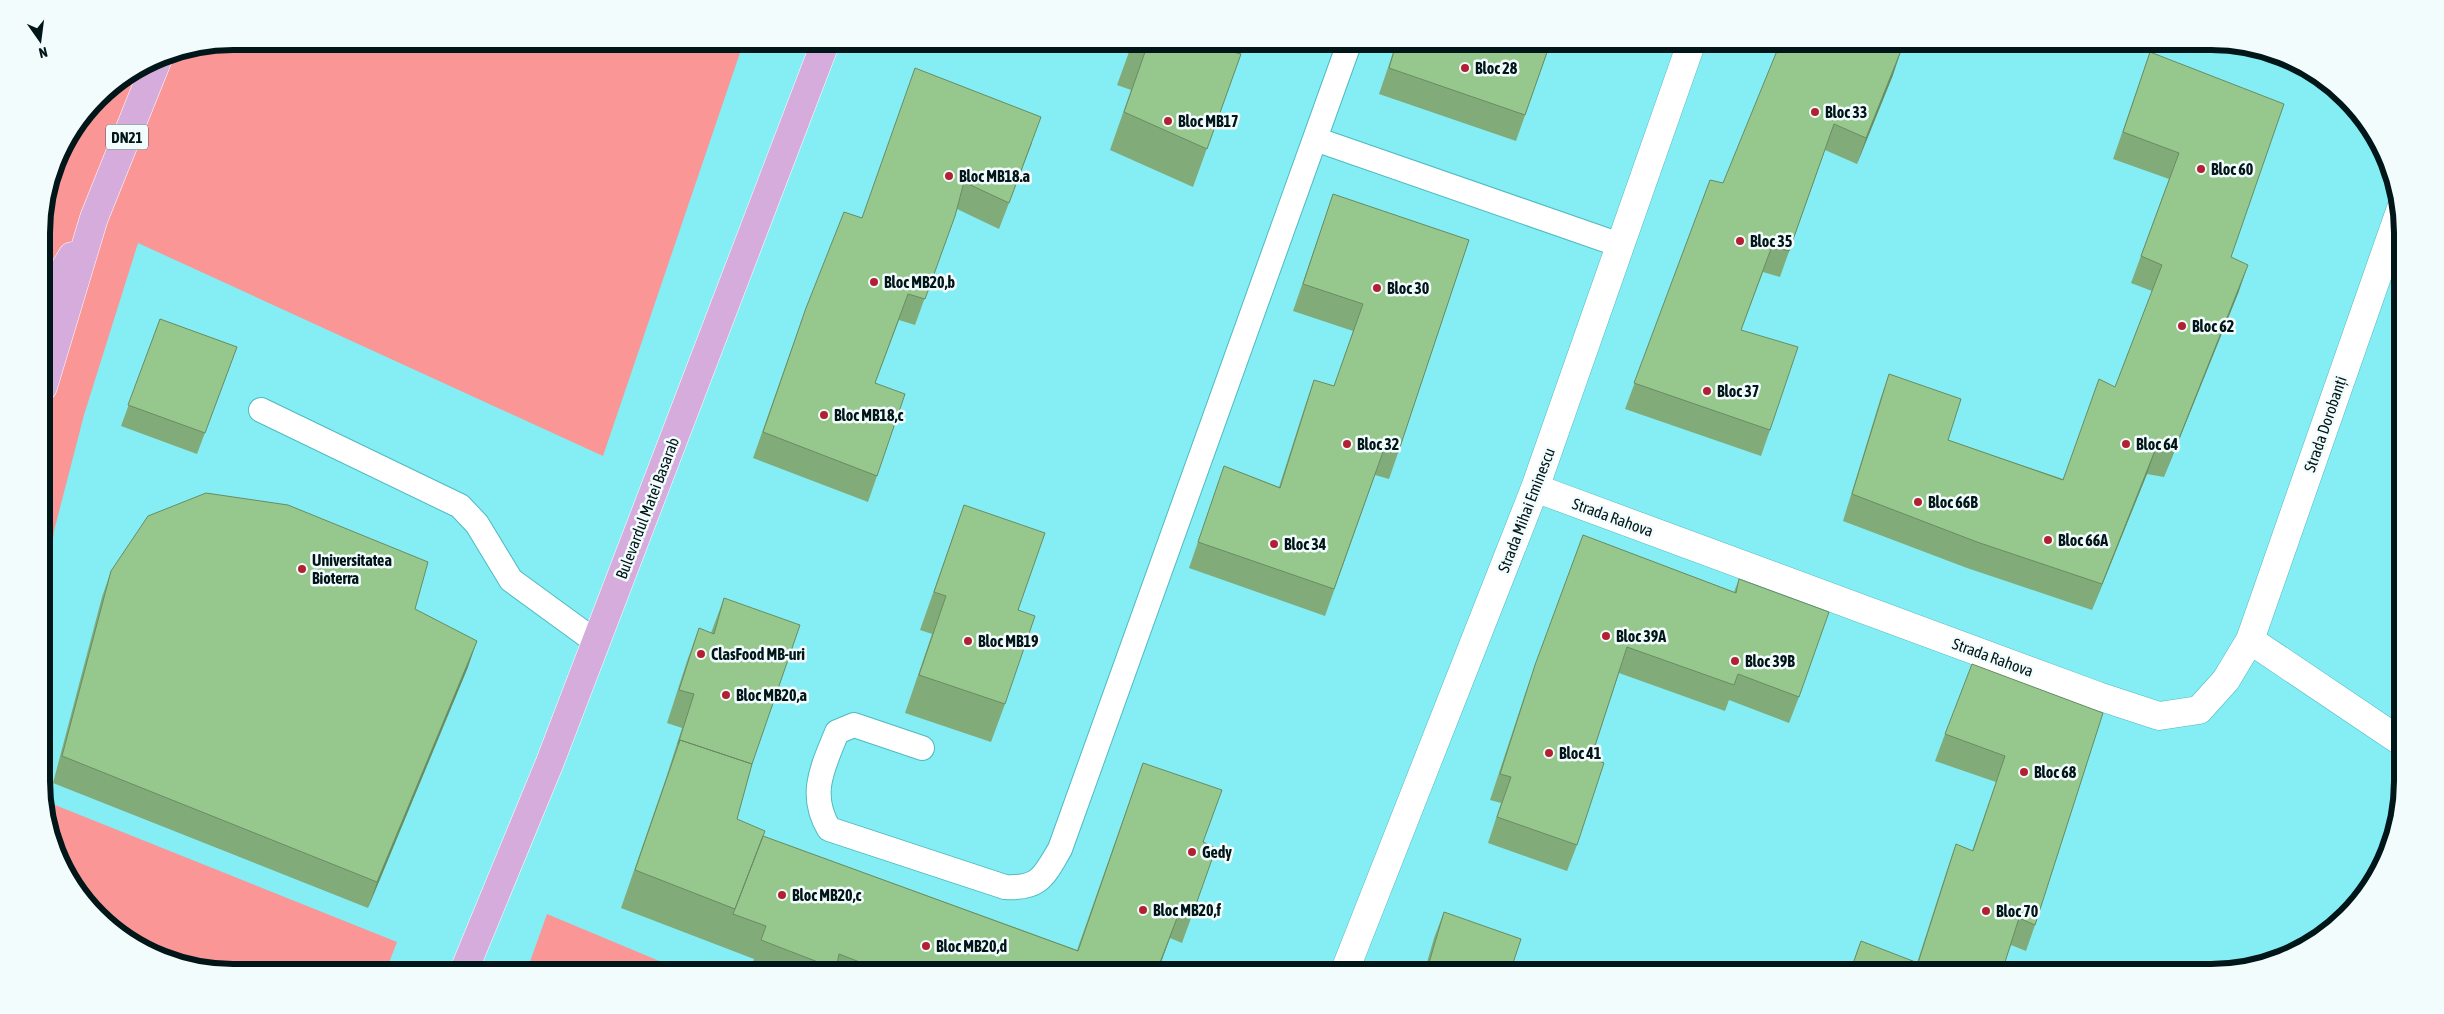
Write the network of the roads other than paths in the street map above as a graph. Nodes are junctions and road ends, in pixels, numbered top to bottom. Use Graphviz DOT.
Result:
graph roads {
  1 [pos="823,50"];
  2 [pos="1347,50"];
  3 [pos="1689,50"];
  4 [pos="154,68"];
  5 [pos="1315,139"];
  6 [pos="94,218"];
  7 [pos="2394,228"];
  8 [pos="1620,245"];
  9 [pos="50,293"];
  10 [pos="50,364"];
  11 [pos="260,410"];
  12 [pos="1535,488"];
  13 [pos="2250,640"];
  14 [pos="596,642"];
  15 [pos="2394,737"];
  16 [pos="922,748"];
  17 [pos="467,964"];
  18 [pos="1347,964"];
  1 -- 14 [label="main road, Bulevardul Matei Basarab"];
  2 -- 5 [label="lane"];
  3 -- 8 [label="street, Strada Mihai Eminescu"];
  4 -- 6 [label="main road, DN21"];
  5 -- 8 [label="lane"];
  5 -- 16 [label="lane"];
  6 -- 9 [label="main road, DN21"];
  6 -- 10 [label="main road, DN21"];
  7 -- 13 [label="street, Strada Dorobanți"];
  8 -- 12 [label="street, Strada Mihai Eminescu"];
  11 -- 14 [label="lane"];
  12 -- 13 [label="street, Strada Rahova"];
  12 -- 18 [label="street, Strada Mihai Eminescu"];
  13 -- 15 [label="street"];
  14 -- 17 [label="main road, Bulevardul Matei Basarab"];
}
